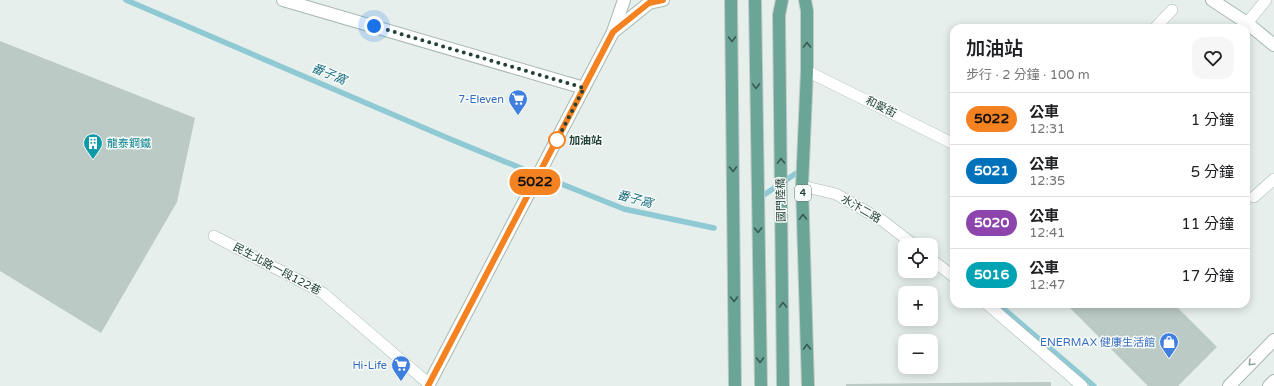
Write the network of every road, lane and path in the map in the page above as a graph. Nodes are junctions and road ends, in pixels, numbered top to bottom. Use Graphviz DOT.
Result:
graph roads {
  1 [pos="283,0"];
  2 [pos="624,0"];
  3 [pos="663,0"];
  4 [pos="731,0"];
  5 [pos="755,0"];
  6 [pos="782,0"];
  7 [pos="805,0"];
  8 [pos="1212,0"];
  9 [pos="1266,0"];
  10 [pos="1172,10"];
  11 [pos="1159,24"];
  12 [pos="1247,24"];
  13 [pos="1250,26"];
  14 [pos="613,32"];
  15 [pos="1274,45"];
  16 [pos="808,71"];
  17 [pos="584,88"];
  18 [pos="950,142"];
  19 [pos="1274,179"];
  20 [pos="802,186"];
  21 [pos="1254,197"];
  22 [pos="214,236"];
  23 [pos="905,238"];
  24 [pos="938,264"];
  25 [pos="950,274"];
  26 [pos="992,308"];
  27 [pos="1274,340"];
  28 [pos="1274,381"];
  29 [pos="428,385"];
  30 [pos="735,386"];
  31 [pos="761,386"];
  32 [pos="784,386"];
  33 [pos="808,386"];
  34 [pos="1082,386"];
  35 [pos="1228,386"];
  36 [pos="1269,386"];
  1 -- 17 [label="street"];
  2 -- 14 [label="street"];
  3 -- 14 [label="street"];
  4 -- 30 [label="main road, one-way"];
  5 -- 31 [label="main road, 國門陸橋, one-way"];
  32 -- 6 [label="main road, 國門陸橋 / 4, one-way"];
  16 -- 7 [label="main road, 4, one-way"];
  8 -- 12 [label="street"];
  9 -- 12 [label="lane"];
  10 -- 11 [label="lane"];
  13 -- 15 [label="street"];
  14 -- 17 [label="street"];
  16 -- 18 [label="lane, 和愛街"];
  16 -- 20 [label="main road, 4"];
  17 -- 29 [label="street"];
  19 -- 21 [label="lane"];
  20 -- 23 [label="lane, 水汴二路"];
  33 -- 20 [label="main road, 4, one-way"];
  22 -- 29 [label="lane, 民生北路一段122巷"];
  24 -- 25 [label="lane"];
  26 -- 34 [label="lane"];
  27 -- 35 [label="street, one-way"];
  28 -- 36 [label="street"];
}
